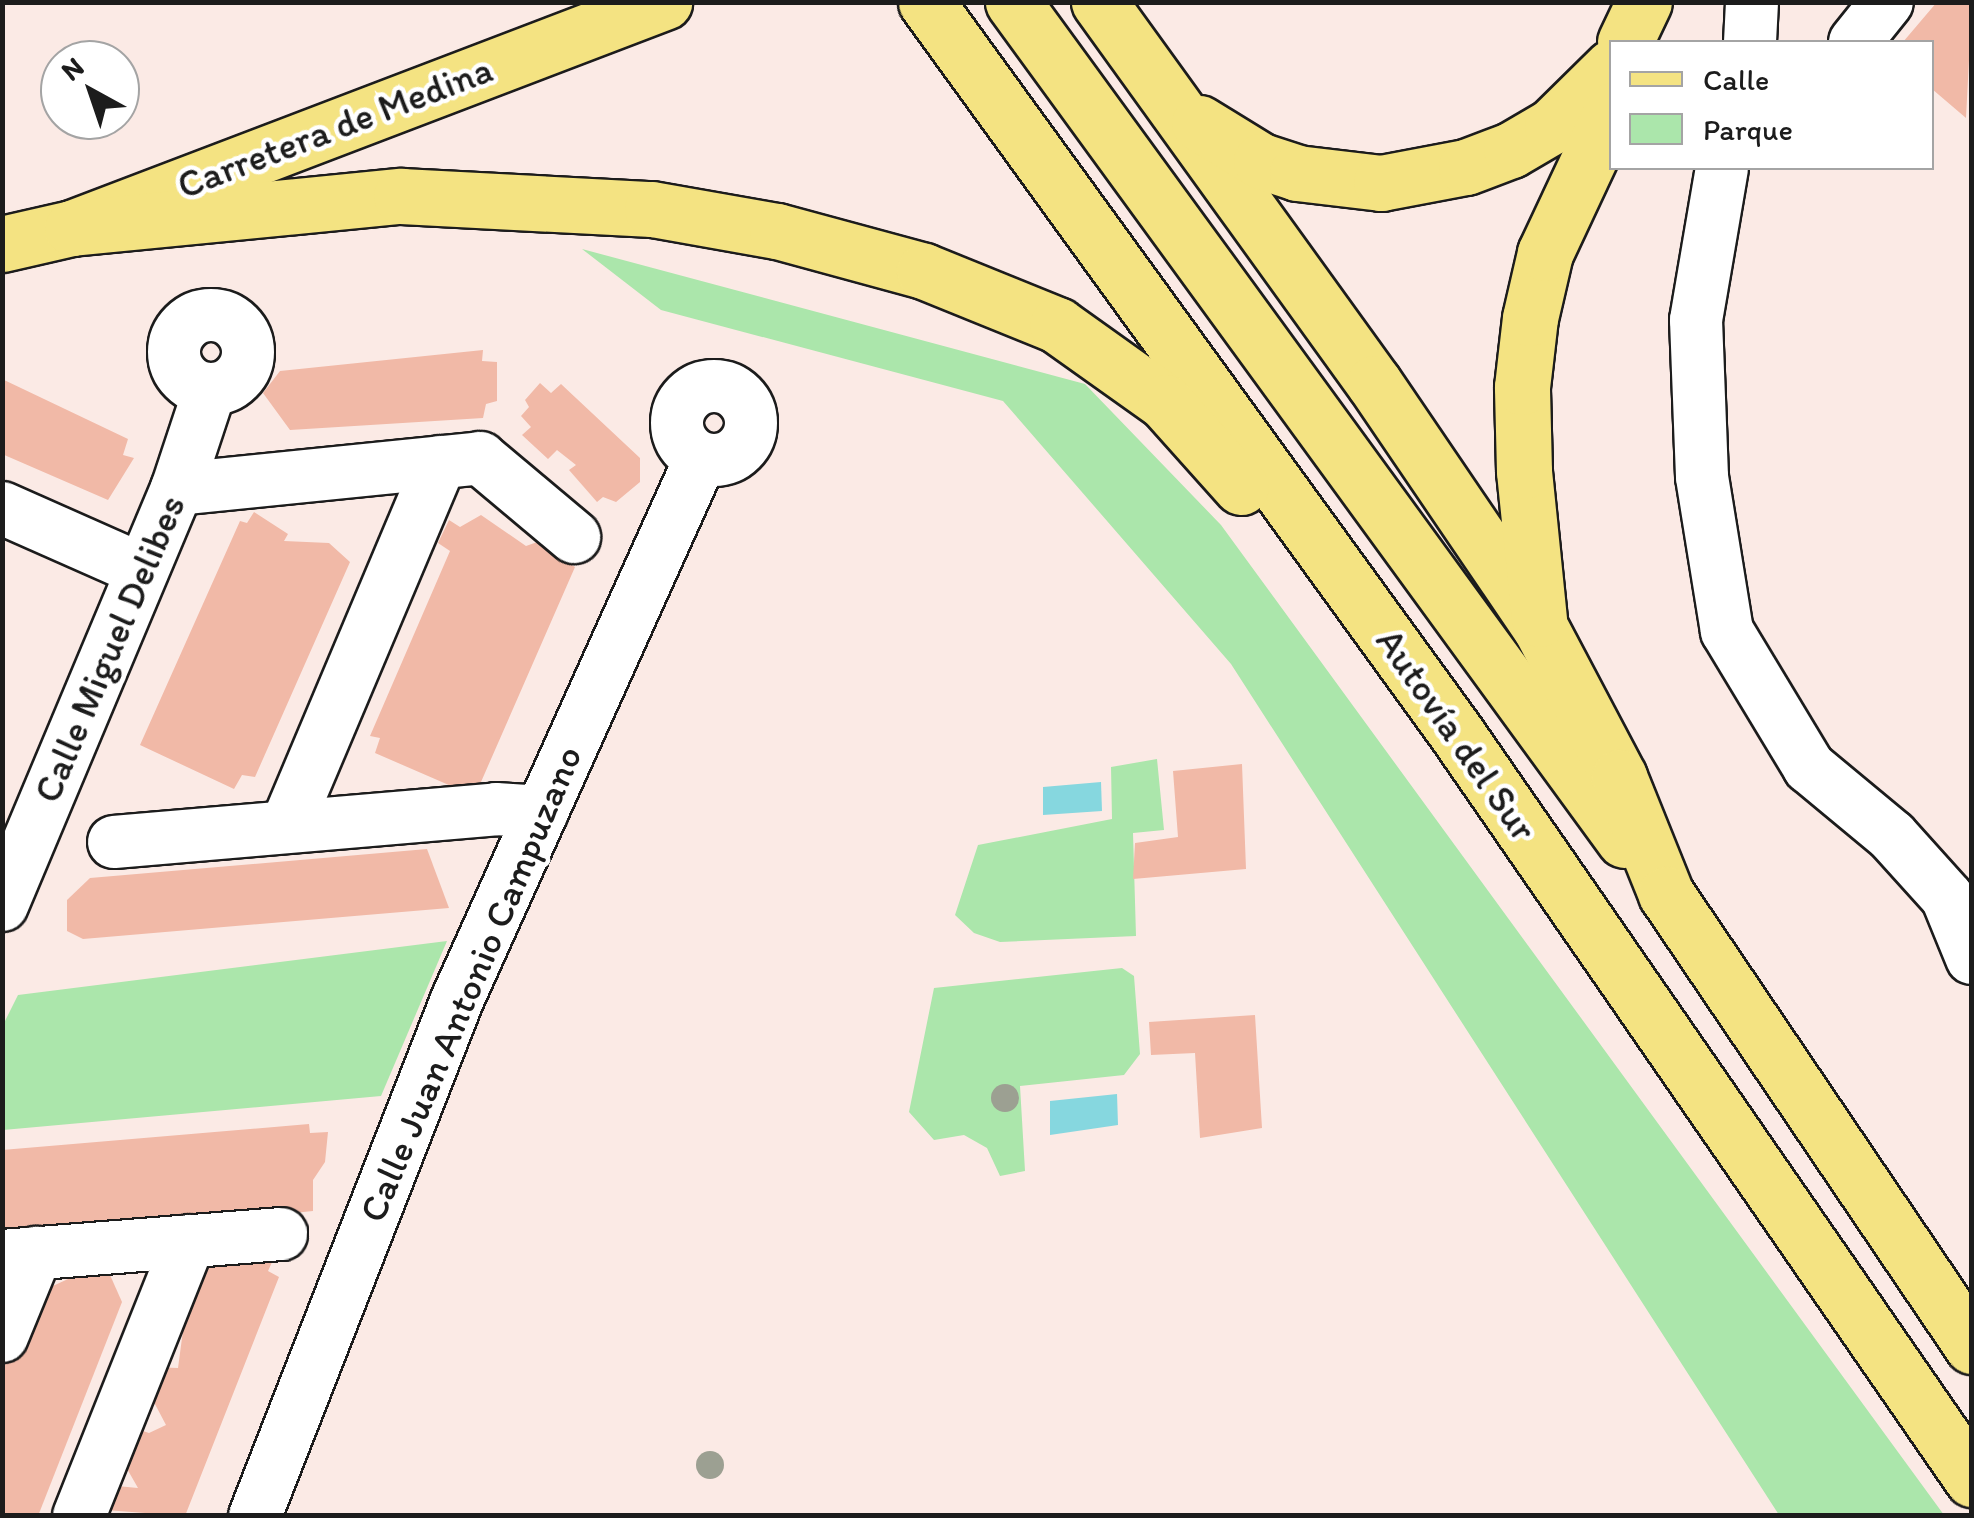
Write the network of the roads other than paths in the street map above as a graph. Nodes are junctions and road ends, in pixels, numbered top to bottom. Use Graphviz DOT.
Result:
graph roads {
  1 [pos="664,2"];
  2 [pos="926,2"];
  3 [pos="1013,2"];
  4 [pos="1098,2"];
  5 [pos="1644,2"];
  6 [pos="1662,2"];
  7 [pos="1752,2"];
  8 [pos="1887,2"];
  9 [pos="1626,40"];
  10 [pos="1647,40"];
  11 [pos="1750,40"];
  12 [pos="1857,40"];
  13 [pos="1609,69"];
  14 [pos="1175,105"];
  15 [pos="1609,116"];
  16 [pos="1722,170"];
  17 [pos="72,228"];
  18 [pos="2,244"];
  19 [pos="210,389"];
  20 [pos="701,458"];
  21 [pos="440,462"];
  22 [pos="177,489"];
  23 [pos="2,508"];
  24 [pos="574,537"];
  25 [pos="142,570"];
  26 [pos="1540,627"];
  27 [pos="1457,734"];
  28 [pos="542,812"];
  29 [pos="287,825"];
  30 [pos="114,842"];
  31 [pos="8,879"];
  32 [pos="1666,894"];
  33 [pos="1972,958"];
  34 [pos="281,1234"];
  35 [pos="188,1241"];
  36 [pos="19,1254"];
  37 [pos="2,1336"];
  38 [pos="1972,1346"];
  39 [pos="1972,1479"];
  40 [pos="79,1516"];
  41 [pos="255,1516"];
  1 -- 17 [label="main road, Carretera de Medina"];
  2 -- 27 [label="main road, Autovía del Sur"];
  3 -- 32 [label="main road, Autovía del Sur"];
  4 -- 14 [label="main road"];
  5 -- 9 [label="main road"];
  6 -- 10 [label="main road"];
  7 -- 11 [label="street"];
  8 -- 12 [label="street"];
  13 -- 14 [label="main road"];
  14 -- 26 [label="main road"];
  15 -- 26 [label="main road"];
  16 -- 33 [label="street"];
  17 -- 18 [label="main road, Carretera de Medina"];
  17 -- 27 [label="main road"];
  19 -- 22 [label="street, Calle Miguel Delibes"];
  20 -- 28 [label="street, Calle Juan Antonio Campuzano"];
  21 -- 22 [label="street"];
  21 -- 24 [label="street"];
  21 -- 29 [label="street"];
  22 -- 25 [label="street, Calle Miguel Delibes"];
  23 -- 25 [label="street"];
  25 -- 31 [label="street, Calle Miguel Delibes"];
  26 -- 32 [label="main road"];
  27 -- 39 [label="main road, Autovía del Sur"];
  28 -- 29 [label="street"];
  28 -- 41 [label="street, Calle Juan Antonio Campuzano"];
  29 -- 30 [label="street"];
  32 -- 38 [label="main road"];
  34 -- 35 [label="street"];
  35 -- 36 [label="street"];
  35 -- 40 [label="street"];
  36 -- 37 [label="street"];
}
